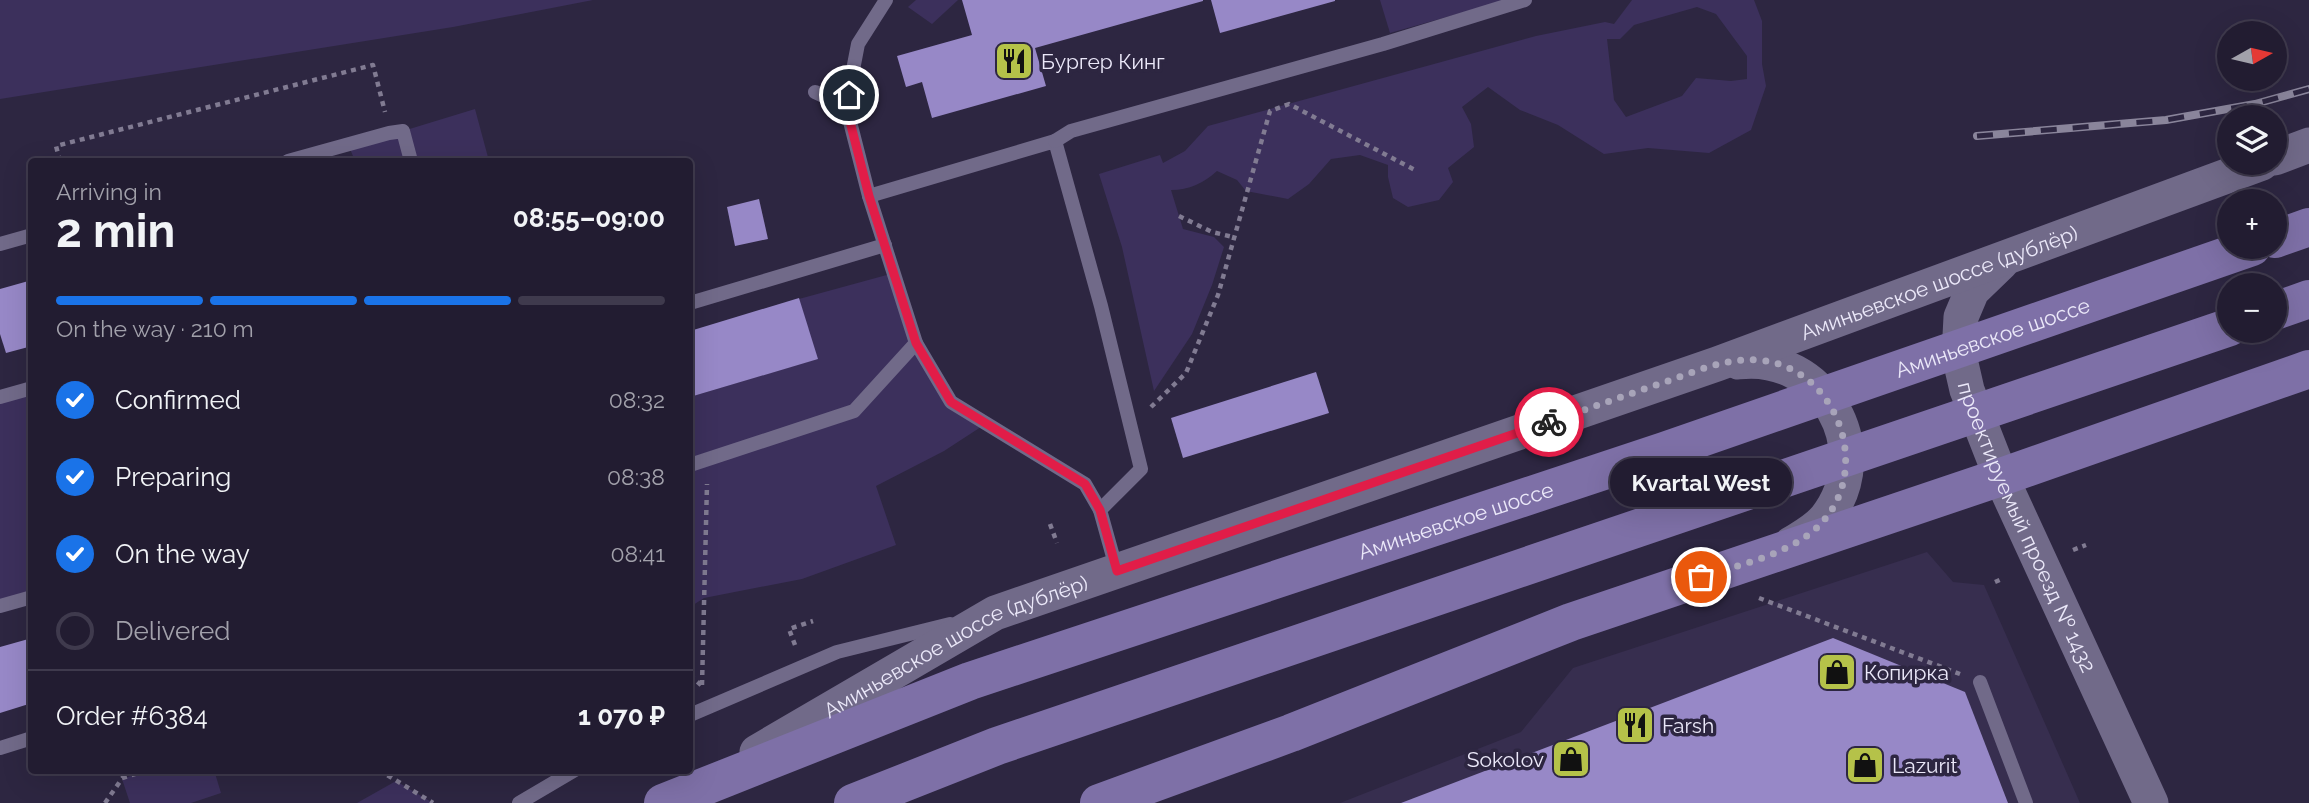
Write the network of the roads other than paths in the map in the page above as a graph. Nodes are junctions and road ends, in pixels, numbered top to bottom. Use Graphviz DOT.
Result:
graph roads {
  1 [pos="886,0"];
  2 [pos="1525,0"];
  3 [pos="815,92"];
  4 [pos="846,106"];
  5 [pos="1055,141"];
  6 [pos="2309,145"];
  7 [pos="2287,153"];
  8 [pos="299,158"];
  9 [pos="410,158"];
  10 [pos="2230,175"];
  11 [pos="869,196"];
  12 [pos="2309,227"];
  13 [pos="2287,235"];
  14 [pos="28,236"];
  15 [pos="0,244"];
  16 [pos="885,245"];
  17 [pos="2008,258"];
  18 [pos="2217,259"];
  19 [pos="2309,299"];
  20 [pos="693,302"];
  21 [pos="2287,307"];
  22 [pos="2217,331"];
  23 [pos="916,343"];
  24 [pos="1717,364"];
  25 [pos="2309,369"];
  26 [pos="28,389"];
  27 [pos="0,397"];
  28 [pos="693,464"];
  29 [pos="2001,477"];
  30 [pos="1100,510"];
  31 [pos="1779,551"];
  32 [pos="1117,571"];
  33 [pos="28,598"];
  34 [pos="0,606"];
  35 [pos="995,613"];
  36 [pos="1980,682"];
  37 [pos="693,714"];
  38 [pos="28,739"];
  39 [pos="0,748"];
  40 [pos="568,774"];
  41 [pos="677,797"];
  42 [pos="519,803"];
  43 [pos="853,803"];
  44 [pos="1099,803"];
  45 [pos="2026,803"];
  46 [pos="2151,803"];
  1 -- 4 [label="lane"];
  2 -- 5 [label="lane"];
  3 -- 4 [label="lane"];
  4 -- 11 [label="lane"];
  5 -- 11 [label="lane"];
  5 -- 30 [label="lane"];
  6 -- 7 [label="street"];
  8 -- 9 [label="lane"];
  10 -- 17 [label="street, Аминьевское шоссе (дублёр)"];
  11 -- 16 [label="lane"];
  12 -- 13 [label="main road"];
  14 -- 15 [label="lane"];
  16 -- 20 [label="lane"];
  16 -- 23 [label="lane"];
  17 -- 24 [label="street, Аминьевское шоссе (дублёр)"];
  17 -- 29 [label="street, проектируемый проезд № 1432"];
  18 -- 41 [label="main road, Аминьевское шоссе"];
  19 -- 21 [label="main road"];
  22 -- 43 [label="main road"];
  23 -- 28 [label="lane"];
  23 -- 30 [label="lane"];
  24 -- 31 [label="street"];
  24 -- 32 [label="street, Аминьевское шоссе (дублёр)"];
  25 -- 29 [label="main road"];
  26 -- 27 [label="lane"];
  29 -- 31 [label="main road"];
  29 -- 46 [label="street, проектируемый проезд № 1432"];
  30 -- 32 [label="lane"];
  31 -- 44 [label="main road"];
  32 -- 35 [label="street, Аминьевское шоссе (дублёр)"];
  33 -- 34 [label="lane"];
  35 -- 37 [label="lane"];
  35 -- 41 [label="street, Аминьевское шоссе (дублёр)"];
  36 -- 45 [label="lane"];
  38 -- 39 [label="lane"];
  40 -- 42 [label="lane"];
}
